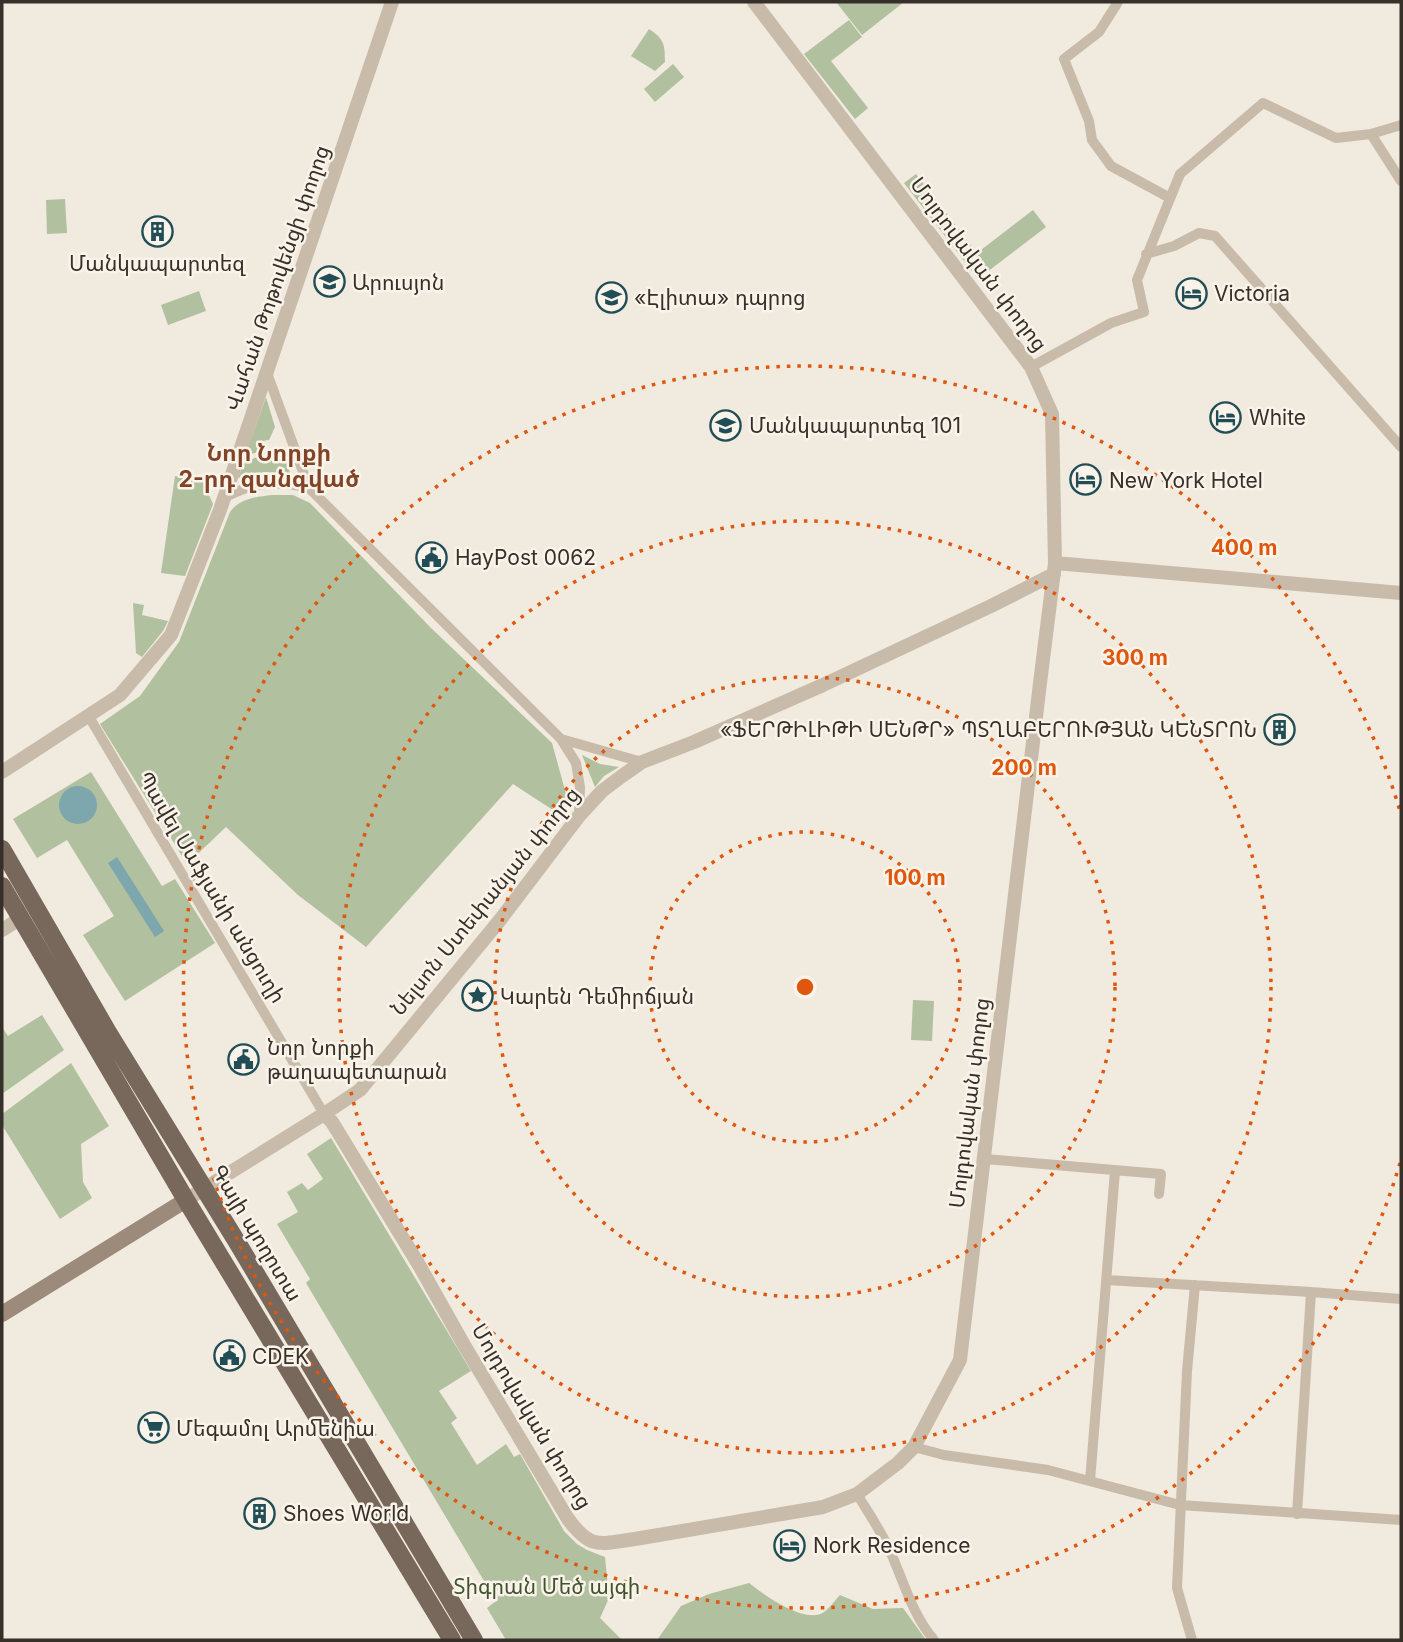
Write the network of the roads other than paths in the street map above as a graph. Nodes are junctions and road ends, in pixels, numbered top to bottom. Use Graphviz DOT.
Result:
graph roads {
  1 [pos="392,2"];
  2 [pos="754,2"];
  3 [pos="1118,2"];
  4 [pos="1401,125"];
  5 [pos="1371,134"];
  6 [pos="1401,181"];
  7 [pos="1170,198"];
  8 [pos="1146,254"];
  9 [pos="1031,367"];
  10 [pos="267,373"];
  11 [pos="1401,447"];
  12 [pos="309,488"];
  13 [pos="225,497"];
  14 [pos="1055,569"];
  15 [pos="1401,593"];
  16 [pos="88,715"];
  17 [pos="561,739"];
  18 [pos="642,762"];
  19 [pos="2,772"];
  20 [pos="579,817"];
  21 [pos="2,849"];
  22 [pos="2,886"];
  23 [pos="21,918"];
  24 [pos="2,930"];
  25 [pos="324,1114"];
  26 [pos="985,1159"];
  27 [pos="1115,1171"];
  28 [pos="204,1189"];
  29 [pos="1159,1194"];
  30 [pos="186,1200"];
  31 [pos="1107,1280"];
  32 [pos="1195,1285"];
  33 [pos="1311,1292"];
  34 [pos="1401,1299"];
  35 [pos="2,1314"];
  36 [pos="914,1447"];
  37 [pos="1090,1481"];
  38 [pos="857,1494"];
  39 [pos="1180,1505"];
  40 [pos="1297,1514"];
  41 [pos="1401,1520"];
  42 [pos="452,1640"];
  43 [pos="474,1640"];
  44 [pos="934,1640"];
  45 [pos="1192,1640"];
  1 -- 10 [label="street, Վահան Թոթովենցի փողոց"];
  2 -- 9 [label="street, Մոլդովական փողոց"];
  3 -- 7 [label="street"];
  4 -- 5 [label="street"];
  5 -- 6 [label="street"];
  5 -- 7 [label="street"];
  7 -- 8 [label="street"];
  8 -- 9 [label="street"];
  8 -- 11 [label="street"];
  9 -- 14 [label="street, Մոլդովական փողոց"];
  10 -- 12 [label="street"];
  10 -- 13 [label="street, Վահան Թոթովենցի փողոց"];
  12 -- 13 [label="street"];
  12 -- 17 [label="street"];
  13 -- 16 [label="street, Վահան Թոթովենցի փողոց"];
  14 -- 15 [label="street"];
  14 -- 18 [label="street, Նելսոն Ստեփանյան փողոց"];
  14 -- 26 [label="street, Մոլդովական փողոց"];
  16 -- 19 [label="street, Վահան Թոթովենցի փողոց"];
  16 -- 25 [label="street, Պավել Սաֆյանի անցուղի"];
  17 -- 18 [label="street"];
  17 -- 20 [label="street"];
  18 -- 20 [label="street, Նելսոն Ստեփանյան փողոց"];
  20 -- 25 [label="street, Նելսոն Ստեփանյան փողոց"];
  21 -- 28 [label="main road, Գայի պողոտա"];
  22 -- 23 [label="main road, Գայի պողոտա"];
  23 -- 24 [label="street"];
  23 -- 30 [label="main road, Գայի պողոտա"];
  25 -- 28 [label="street, Նելսոն Ստեփանյան փողոց"];
  25 -- 38 [label="street, Մոլդովական փողոց"];
  26 -- 27 [label="street"];
  26 -- 36 [label="street, Մոլդովական փողոց"];
  27 -- 29 [label="street"];
  27 -- 31 [label="street"];
  28 -- 30 [label="street, Նելսոն Ստեփանյան փողոց"];
  28 -- 43 [label="main road, Գայի պողոտա"];
  30 -- 35 [label="main road"];
  30 -- 42 [label="main road, Գայի պողոտա"];
  31 -- 32 [label="street"];
  31 -- 37 [label="street"];
  32 -- 33 [label="street"];
  32 -- 39 [label="street"];
  33 -- 34 [label="street"];
  33 -- 40 [label="street"];
  36 -- 37 [label="street"];
  36 -- 38 [label="street, Մոլդովական փողոց"];
  37 -- 39 [label="street"];
  38 -- 44 [label="street"];
  39 -- 40 [label="street"];
  39 -- 45 [label="street"];
  40 -- 41 [label="street"];
}
